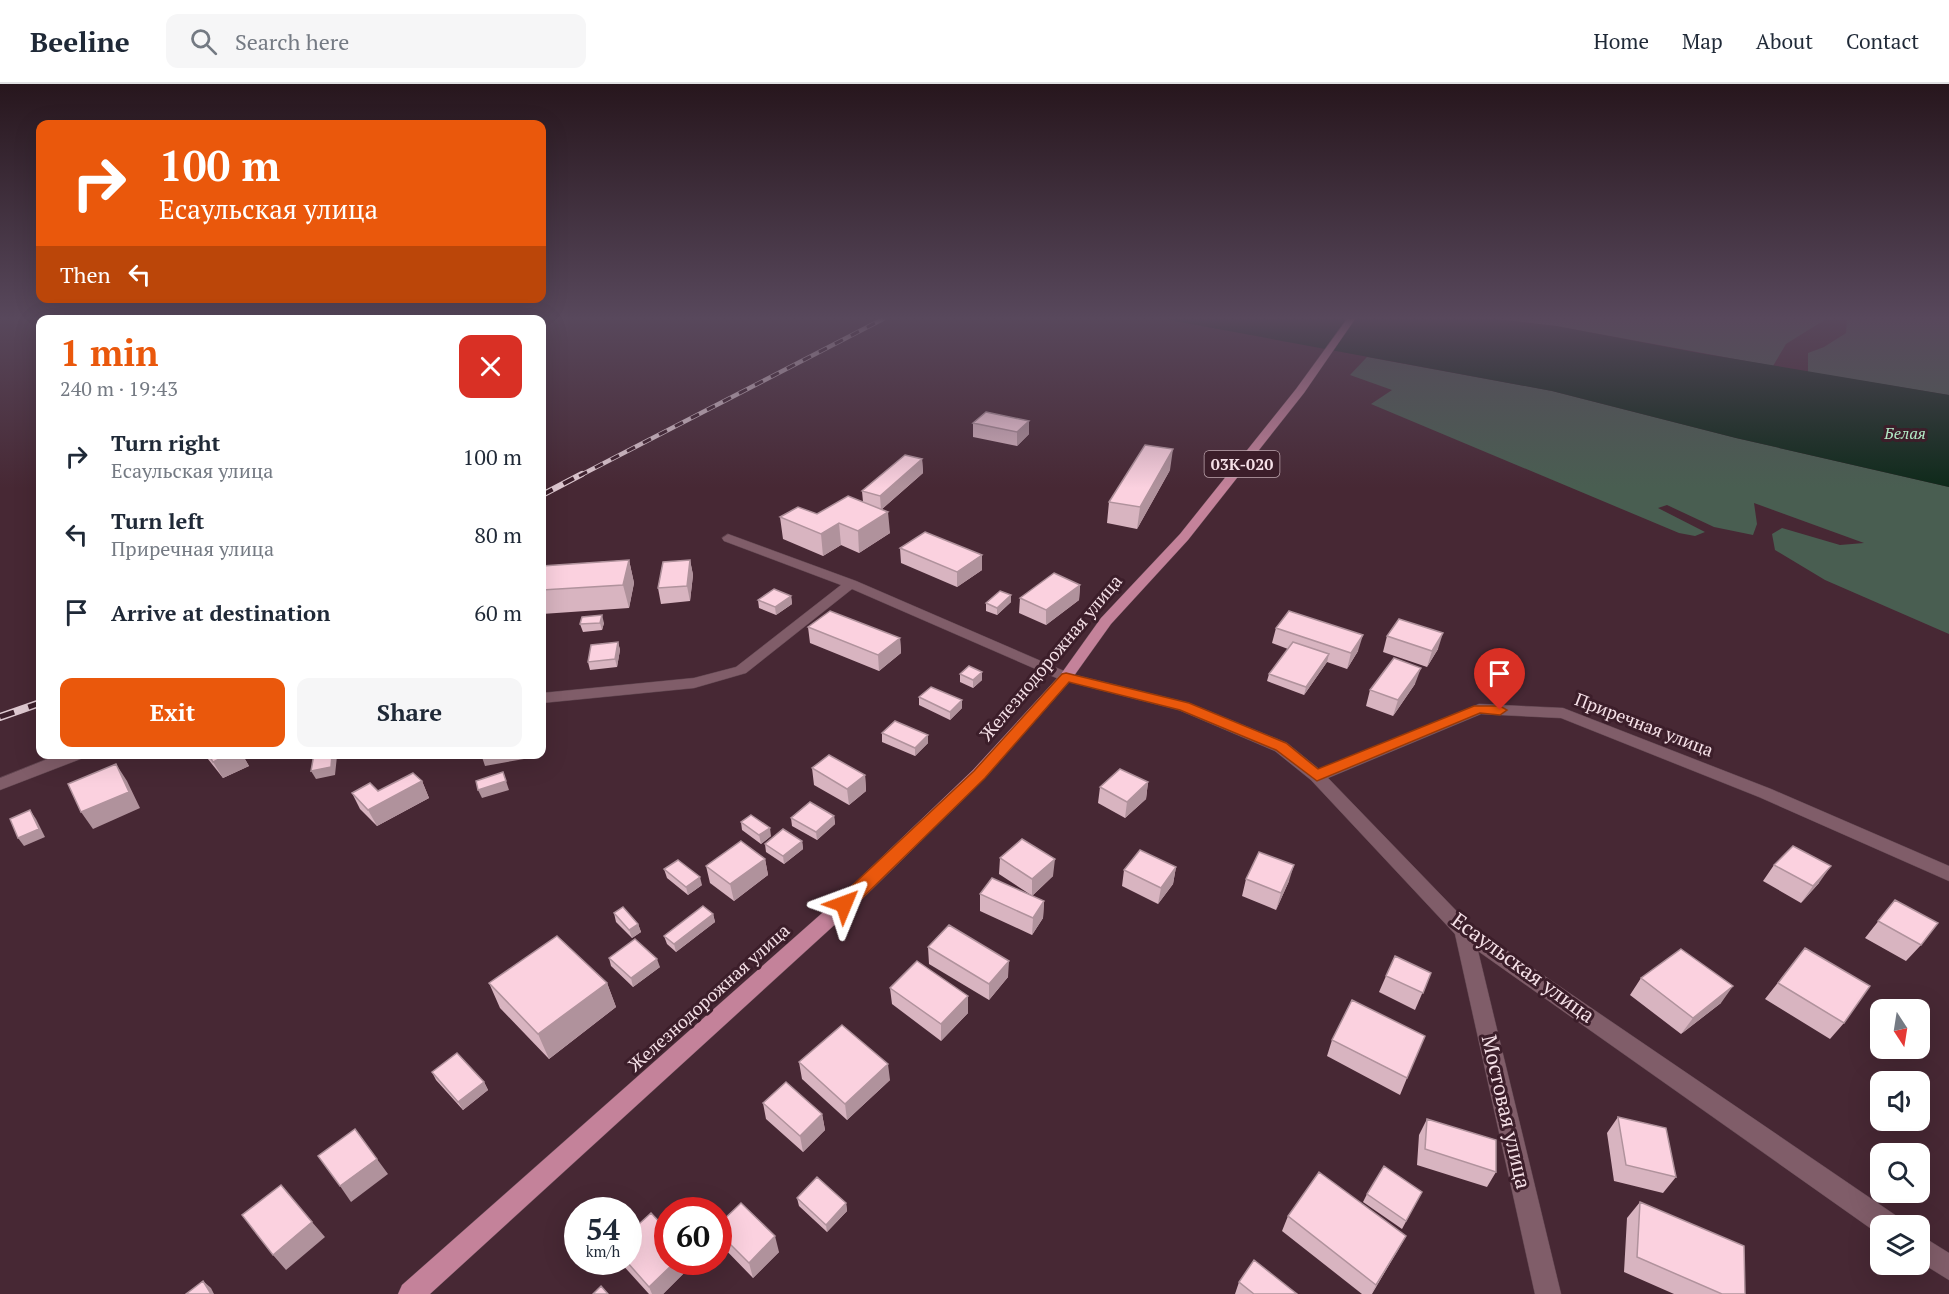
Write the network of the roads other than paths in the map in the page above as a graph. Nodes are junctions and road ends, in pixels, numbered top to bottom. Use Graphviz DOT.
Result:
graph roads {
  1 [pos="1311,375"];
  2 [pos="728,538"];
  3 [pos="851,584"];
  4 [pos="1066,677"];
  5 [pos="546,698"];
  6 [pos="65,759"];
  7 [pos="1317,776"];
  8 [pos="0,784"];
  9 [pos="1949,874"];
  10 [pos="1464,930"];
  11 [pos="1873,1215"];
  12 [pos="1930,1254"];
  13 [pos="1949,1268"];
  14 [pos="411,1294"];
  15 [pos="1548,1294"];
  1 -- 4 [label="main road, Железнодорожная улица / 03К-020"];
  2 -- 3 [label="street, Есаульская улица"];
  3 -- 4 [label="street, Есаульская улица"];
  3 -- 5 [label="street"];
  4 -- 7 [label="street, Есаульская улица"];
  4 -- 14 [label="main road, Железнодорожная улица / 03К-020"];
  6 -- 8 [label="street"];
  7 -- 9 [label="street, Приречная улица"];
  7 -- 10 [label="street, Есаульская улица"];
  10 -- 11 [label="street, Есаульская улица"];
  10 -- 15 [label="street, Мостовая улица"];
  12 -- 13 [label="street"];
}
